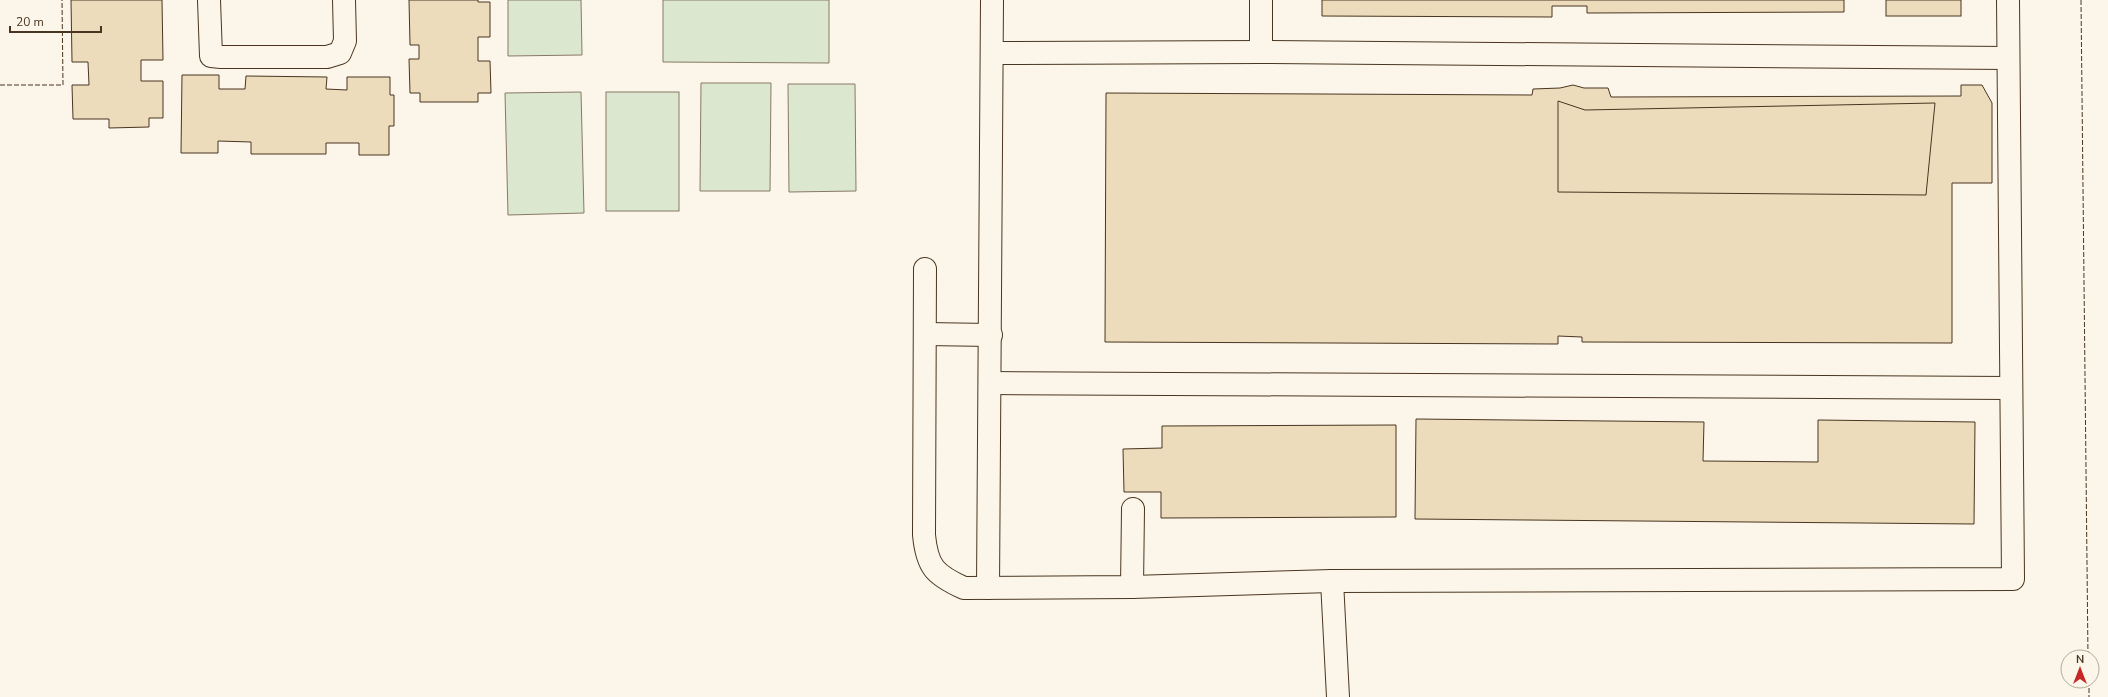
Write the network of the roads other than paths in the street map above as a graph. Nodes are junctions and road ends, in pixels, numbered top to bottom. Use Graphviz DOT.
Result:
graph roads {
  1 [pos="209,0"];
  2 [pos="344,0"];
  3 [pos="992,0"];
  4 [pos="1261,0"];
  5 [pos="2008,0"];
  6 [pos="1261,52"];
  7 [pos="992,53"];
  8 [pos="2008,58"];
  9 [pos="925,269"];
  10 [pos="924,334"];
  11 [pos="990,335"];
  12 [pos="990,383"];
  13 [pos="2011,388"];
  14 [pos="1133,509"];
  15 [pos="1332,581"];
  16 [pos="1132,587"];
  17 [pos="988,588"];
  18 [pos="1338,697"];
  1 -- 2 [label="lane"];
  3 -- 7 [label="lane"];
  4 -- 6 [label="lane"];
  5 -- 8 [label="lane"];
  6 -- 7 [label="lane"];
  6 -- 8 [label="lane"];
  7 -- 11 [label="lane"];
  8 -- 13 [label="lane"];
  9 -- 10 [label="lane"];
  10 -- 11 [label="lane"];
  10 -- 17 [label="lane"];
  11 -- 12 [label="lane"];
  12 -- 13 [label="lane"];
  12 -- 17 [label="lane"];
  13 -- 15 [label="lane"];
  14 -- 16 [label="lane"];
  15 -- 16 [label="lane"];
  15 -- 18 [label="lane"];
  16 -- 17 [label="lane"];
}
